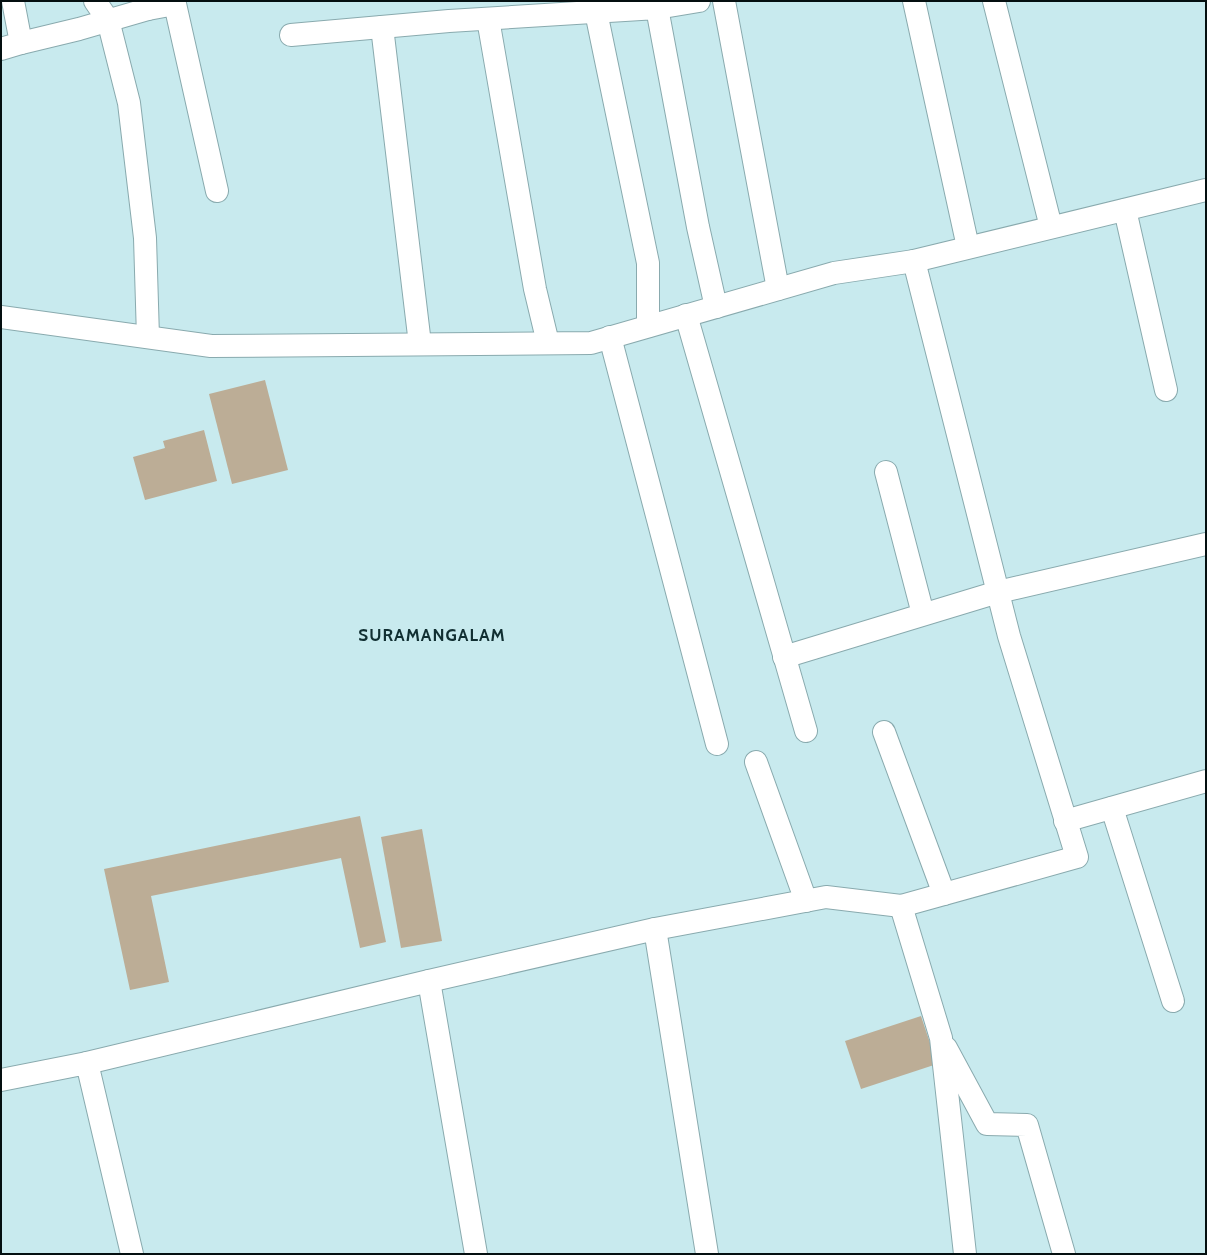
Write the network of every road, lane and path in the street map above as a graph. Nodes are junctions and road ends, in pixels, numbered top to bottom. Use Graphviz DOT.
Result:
graph roads {
  1 [pos="13,1"];
  2 [pos="95,1"];
  3 [pos="699,1"];
  4 [pos="724,1"];
  5 [pos="914,1"];
  6 [pos="994,1"];
  7 [pos="147,5"];
  8 [pos="656,5"];
  9 [pos="543,8"];
  10 [pos="596,12"];
  11 [pos="488,19"];
  12 [pos="108,20"];
  13 [pos="382,27"];
  14 [pos="291,35"];
  15 [pos="11,46"];
  16 [pos="1206,190"];
  17 [pos="217,191"];
  18 [pos="1125,210"];
  19 [pos="1051,227"];
  20 [pos="968,247"];
  21 [pos="914,261"];
  22 [pos="778,289"];
  23 [pos="716,307"];
  24 [pos="1,316"];
  25 [pos="686,316"];
  26 [pos="648,326"];
  27 [pos="148,337"];
  28 [pos="610,337"];
  29 [pos="548,343"];
  30 [pos="420,344"];
  31 [pos="1166,390"];
  32 [pos="886,472"];
  33 [pos="1206,544"];
  34 [pos="998,592"];
  35 [pos="923,614"];
  36 [pos="784,657"];
  37 [pos="806,731"];
  38 [pos="884,732"];
  39 [pos="717,744"];
  40 [pos="756,762"];
  41 [pos="1206,781"];
  42 [pos="1112,808"];
  43 [pos="1066,821"];
  44 [pos="944,894"];
  45 [pos="806,901"];
  46 [pos="901,906"];
  47 [pos="655,929"];
  48 [pos="429,981"];
  49 [pos="1173,1001"];
  50 [pos="941,1038"];
  51 [pos="87,1063"];
  52 [pos="1,1080"];
  53 [pos="132,1254"];
  54 [pos="476,1254"];
  55 [pos="707,1254"];
  56 [pos="965,1254"];
  57 [pos="1064,1254"];
  1 -- 15 [label="street"];
  2 -- 12 [label="street"];
  3 -- 8 [label="street"];
  4 -- 22 [label="street"];
  5 -- 20 [label="street"];
  6 -- 19 [label="street"];
  7 -- 12 [label="street"];
  7 -- 17 [label="street"];
  8 -- 10 [label="street"];
  8 -- 23 [label="street"];
  9 -- 10 [label="street"];
  9 -- 11 [label="street"];
  10 -- 26 [label="street"];
  11 -- 13 [label="street"];
  11 -- 29 [label="street"];
  12 -- 15 [label="street"];
  12 -- 27 [label="street"];
  13 -- 14 [label="street"];
  13 -- 30 [label="street"];
  16 -- 18 [label="street"];
  18 -- 19 [label="street"];
  18 -- 31 [label="street"];
  19 -- 20 [label="street"];
  20 -- 21 [label="street"];
  21 -- 22 [label="street"];
  21 -- 34 [label="street"];
  22 -- 23 [label="street"];
  23 -- 25 [label="street"];
  24 -- 27 [label="street"];
  25 -- 26 [label="street"];
  25 -- 36 [label="street"];
  26 -- 28 [label="street"];
  27 -- 30 [label="street"];
  28 -- 29 [label="street"];
  28 -- 39 [label="street"];
  29 -- 30 [label="street"];
  32 -- 35 [label="street"];
  33 -- 34 [label="street"];
  34 -- 35 [label="street"];
  34 -- 43 [label="street"];
  35 -- 36 [label="street"];
  36 -- 37 [label="street"];
  38 -- 44 [label="street"];
  40 -- 45 [label="street"];
  41 -- 42 [label="street"];
  42 -- 43 [label="street"];
  42 -- 49 [label="street"];
  43 -- 44 [label="street"];
  44 -- 46 [label="street"];
  45 -- 46 [label="street"];
  45 -- 47 [label="street"];
  46 -- 50 [label="street"];
  47 -- 48 [label="street"];
  47 -- 55 [label="street"];
  48 -- 51 [label="street"];
  48 -- 54 [label="street"];
  50 -- 56 [label="street"];
  50 -- 57 [label="street"];
  51 -- 52 [label="street"];
  51 -- 53 [label="street"];
}
